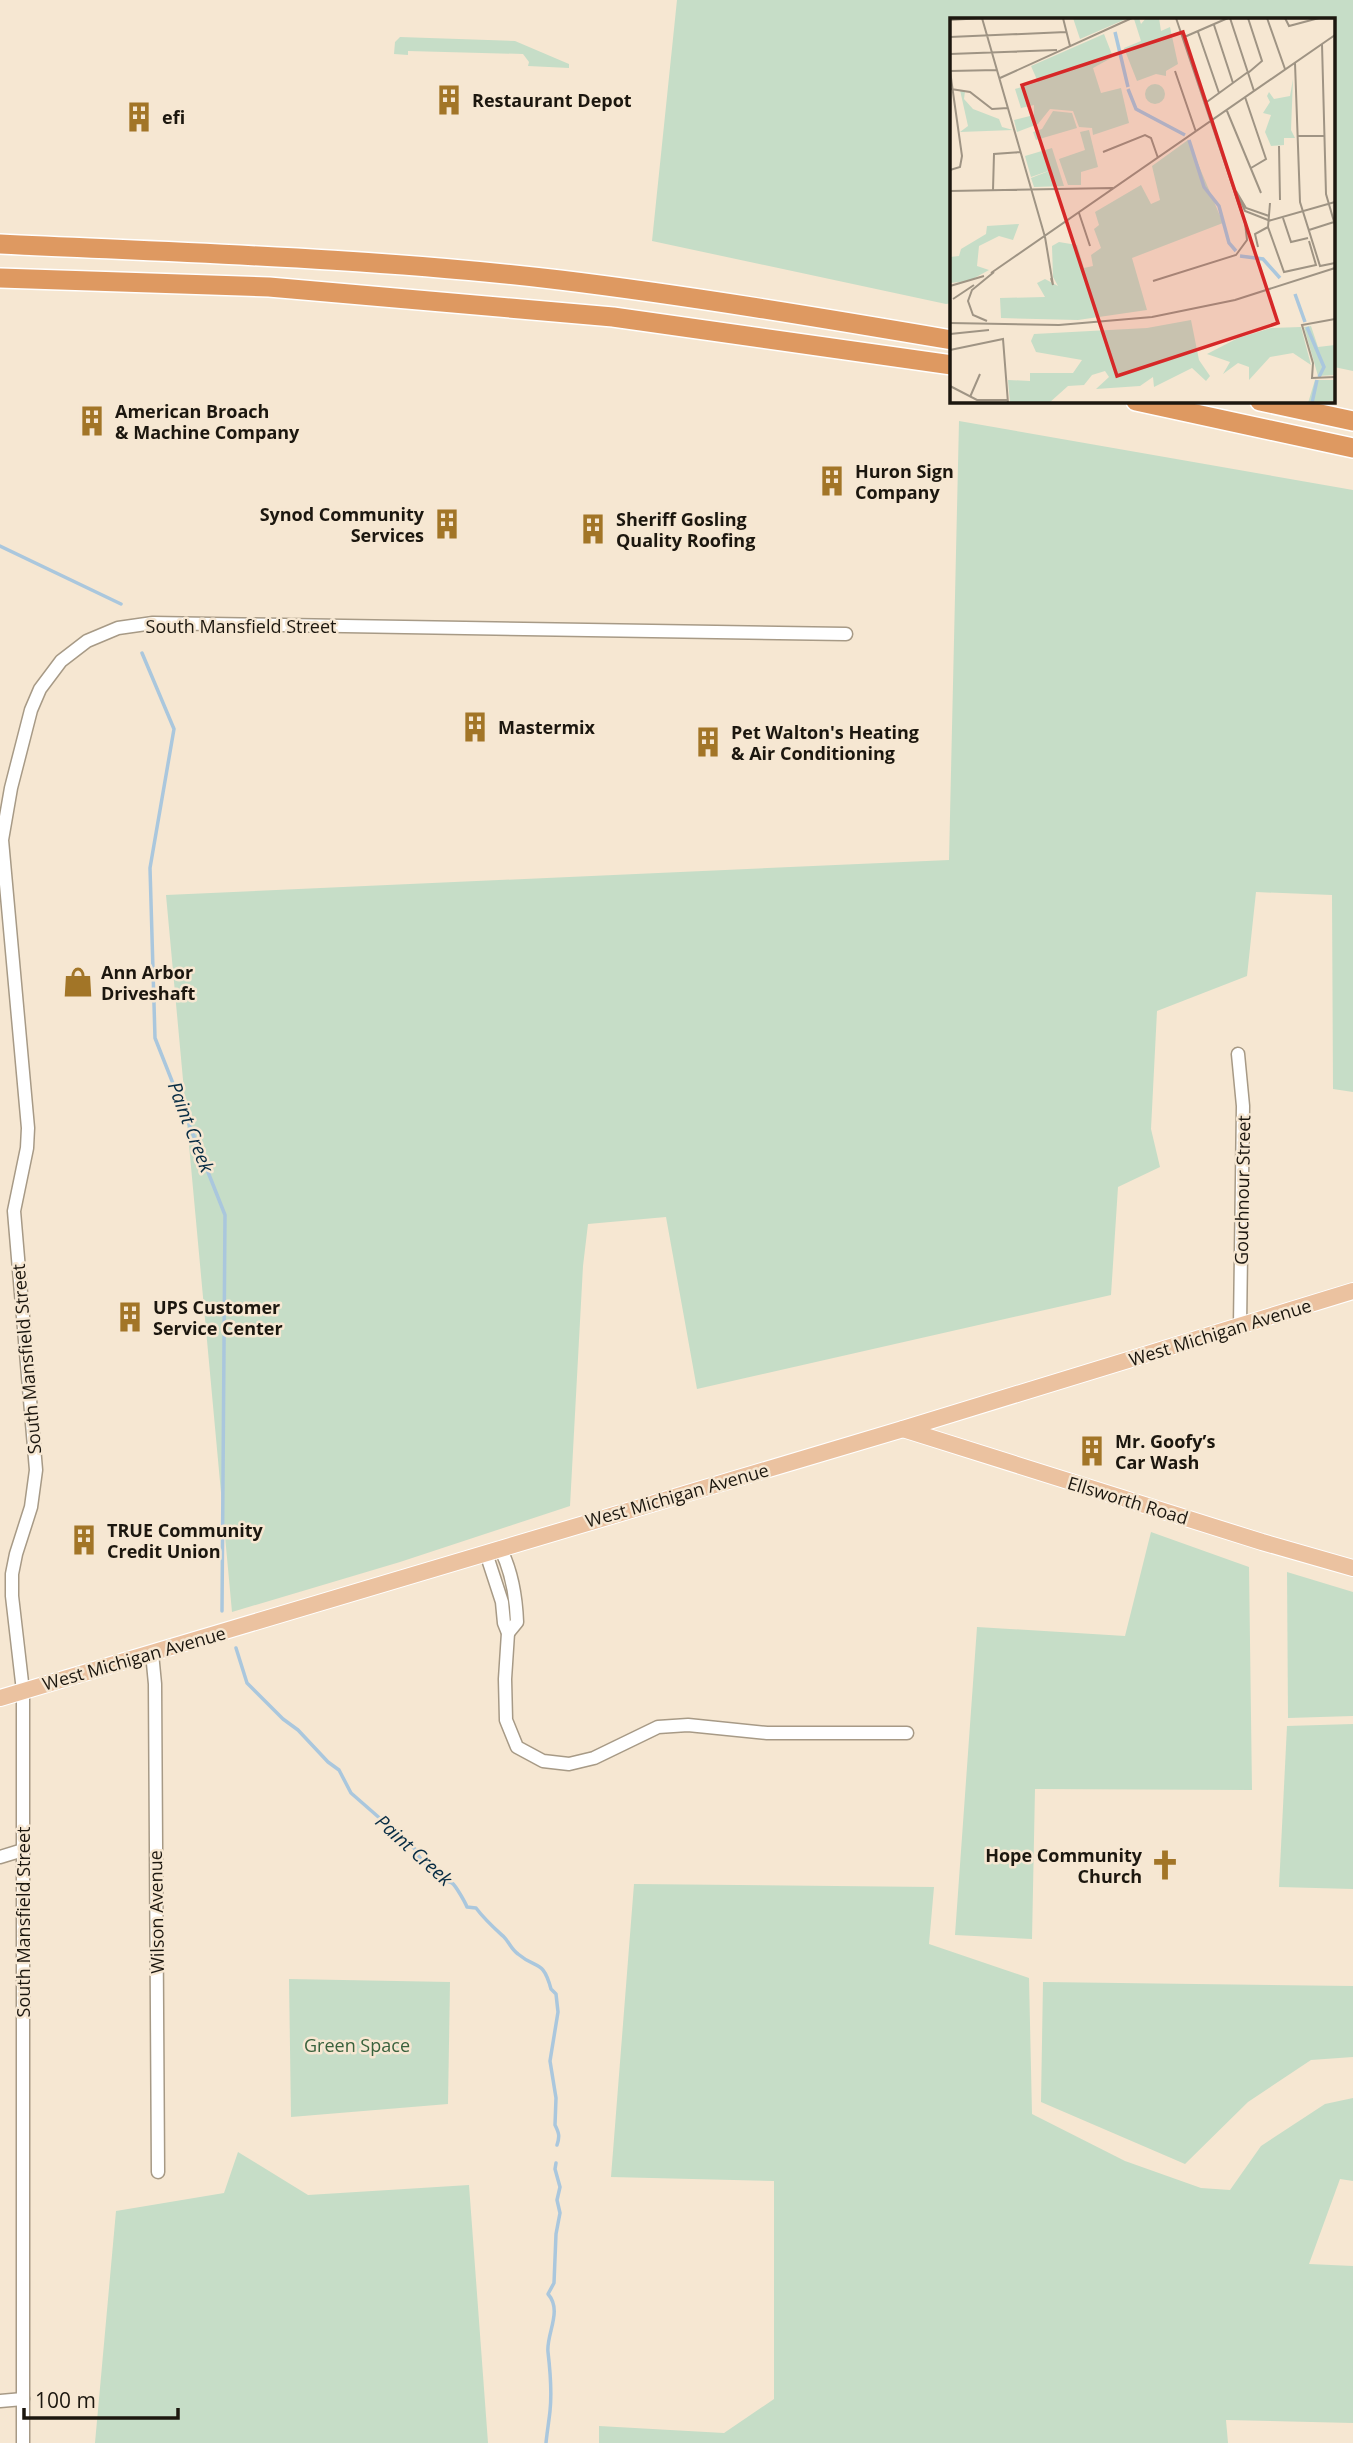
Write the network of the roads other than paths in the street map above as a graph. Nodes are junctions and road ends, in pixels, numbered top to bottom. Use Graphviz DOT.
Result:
graph roads {
  1 [pos="0,243"];
  2 [pos="0,278"];
  3 [pos="950,340"];
  4 [pos="950,365"];
  5 [pos="1141,402"];
  6 [pos="1266,402"];
  7 [pos="1353,421"];
  8 [pos="1353,449"];
  9 [pos="846,634"];
  10 [pos="1238,1054"];
  11 [pos="1353,1291"];
  12 [pos="1240,1326"];
  13 [pos="903,1429"];
  14 [pos="493,1550"];
  15 [pos="1353,1568"];
  16 [pos="152,1653"];
  17 [pos="23,1691"];
  18 [pos="0,1698"];
  19 [pos="907,1733"];
  20 [pos="23,1850"];
  21 [pos="0,1857"];
  22 [pos="158,2172"];
  23 [pos="23,2399"];
  24 [pos="0,2401"];
  25 [pos="23,2443"];
  1 -- 3 [label="highway"];
  2 -- 4 [label="highway"];
  5 -- 8 [label="highway"];
  6 -- 7 [label="highway"];
  9 -- 17 [label="street, South Mansfield Street"];
  10 -- 12 [label="street, Gouchnour Street"];
  11 -- 12 [label="main road, West Michigan Avenue"];
  12 -- 13 [label="main road, West Michigan Avenue"];
  13 -- 14 [label="main road, West Michigan Avenue"];
  13 -- 15 [label="main road, Ellsworth Road"];
  14 -- 16 [label="main road, West Michigan Avenue"];
  14 -- 19 [label="street"];
  16 -- 17 [label="main road, West Michigan Avenue"];
  16 -- 22 [label="street, Wilson Avenue"];
  17 -- 18 [label="main road, West Michigan Avenue"];
  17 -- 20 [label="street, South Mansfield Street"];
  20 -- 21 [label="street"];
  20 -- 23 [label="street, South Mansfield Street"];
  23 -- 24 [label="street"];
  23 -- 25 [label="street, South Mansfield Street"];
}
